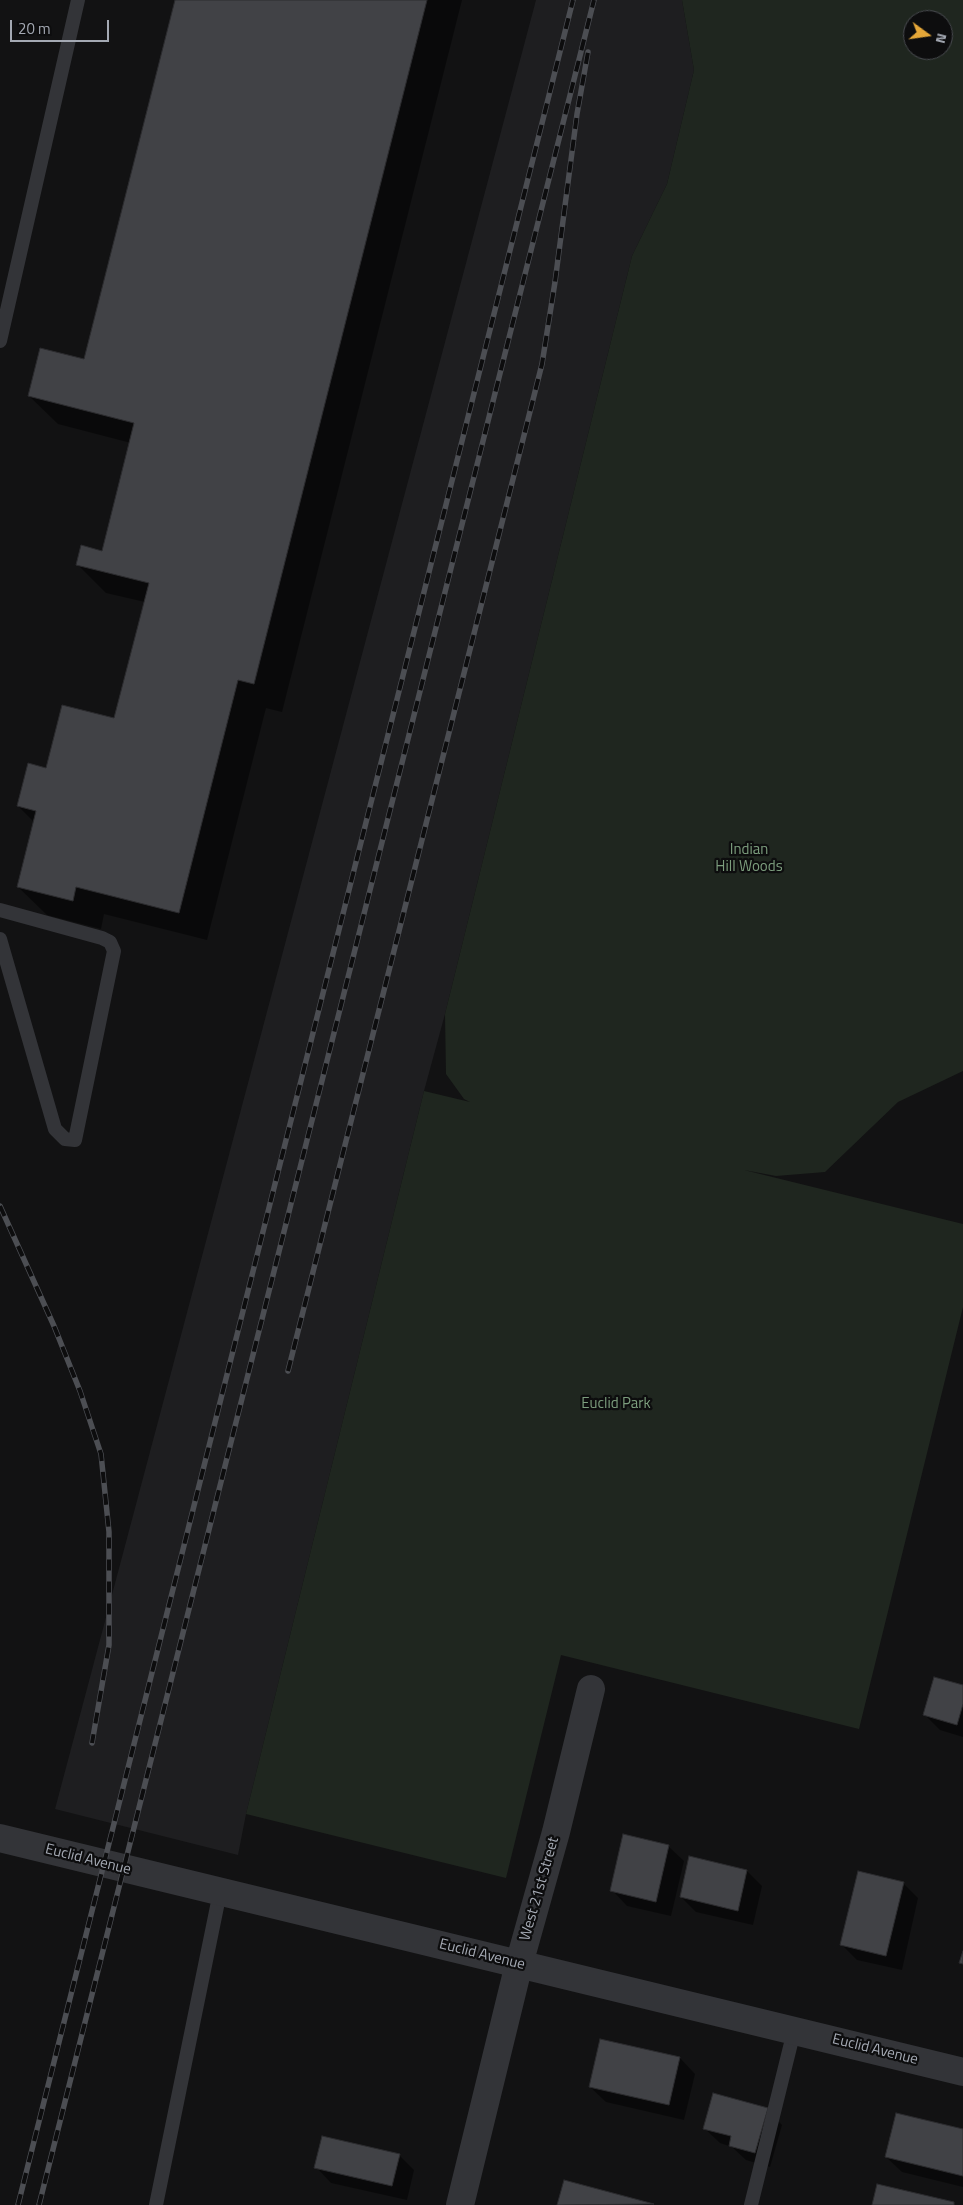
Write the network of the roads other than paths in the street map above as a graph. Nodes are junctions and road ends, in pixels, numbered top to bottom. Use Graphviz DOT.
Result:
graph roads {
  1 [pos="78,0"];
  2 [pos="0,341"];
  3 [pos="0,910"];
  4 [pos="0,938"];
  5 [pos="591,1689"];
  6 [pos="0,1838"];
  7 [pos="220,1892"];
  8 [pos="519,1964"];
  9 [pos="794,2031"];
  10 [pos="963,2072"];
  11 [pos="156,2205"];
  12 [pos="460,2205"];
  13 [pos="751,2205"];
  1 -- 2 [label="lane"];
  3 -- 4 [label="lane"];
  5 -- 8 [label="street, West 21st Street"];
  6 -- 7 [label="street, Euclid Avenue"];
  7 -- 8 [label="street, Euclid Avenue"];
  7 -- 11 [label="lane"];
  8 -- 9 [label="street, Euclid Avenue"];
  8 -- 12 [label="street, West 21st Street"];
  9 -- 10 [label="street, Euclid Avenue"];
  9 -- 13 [label="lane"];
}
